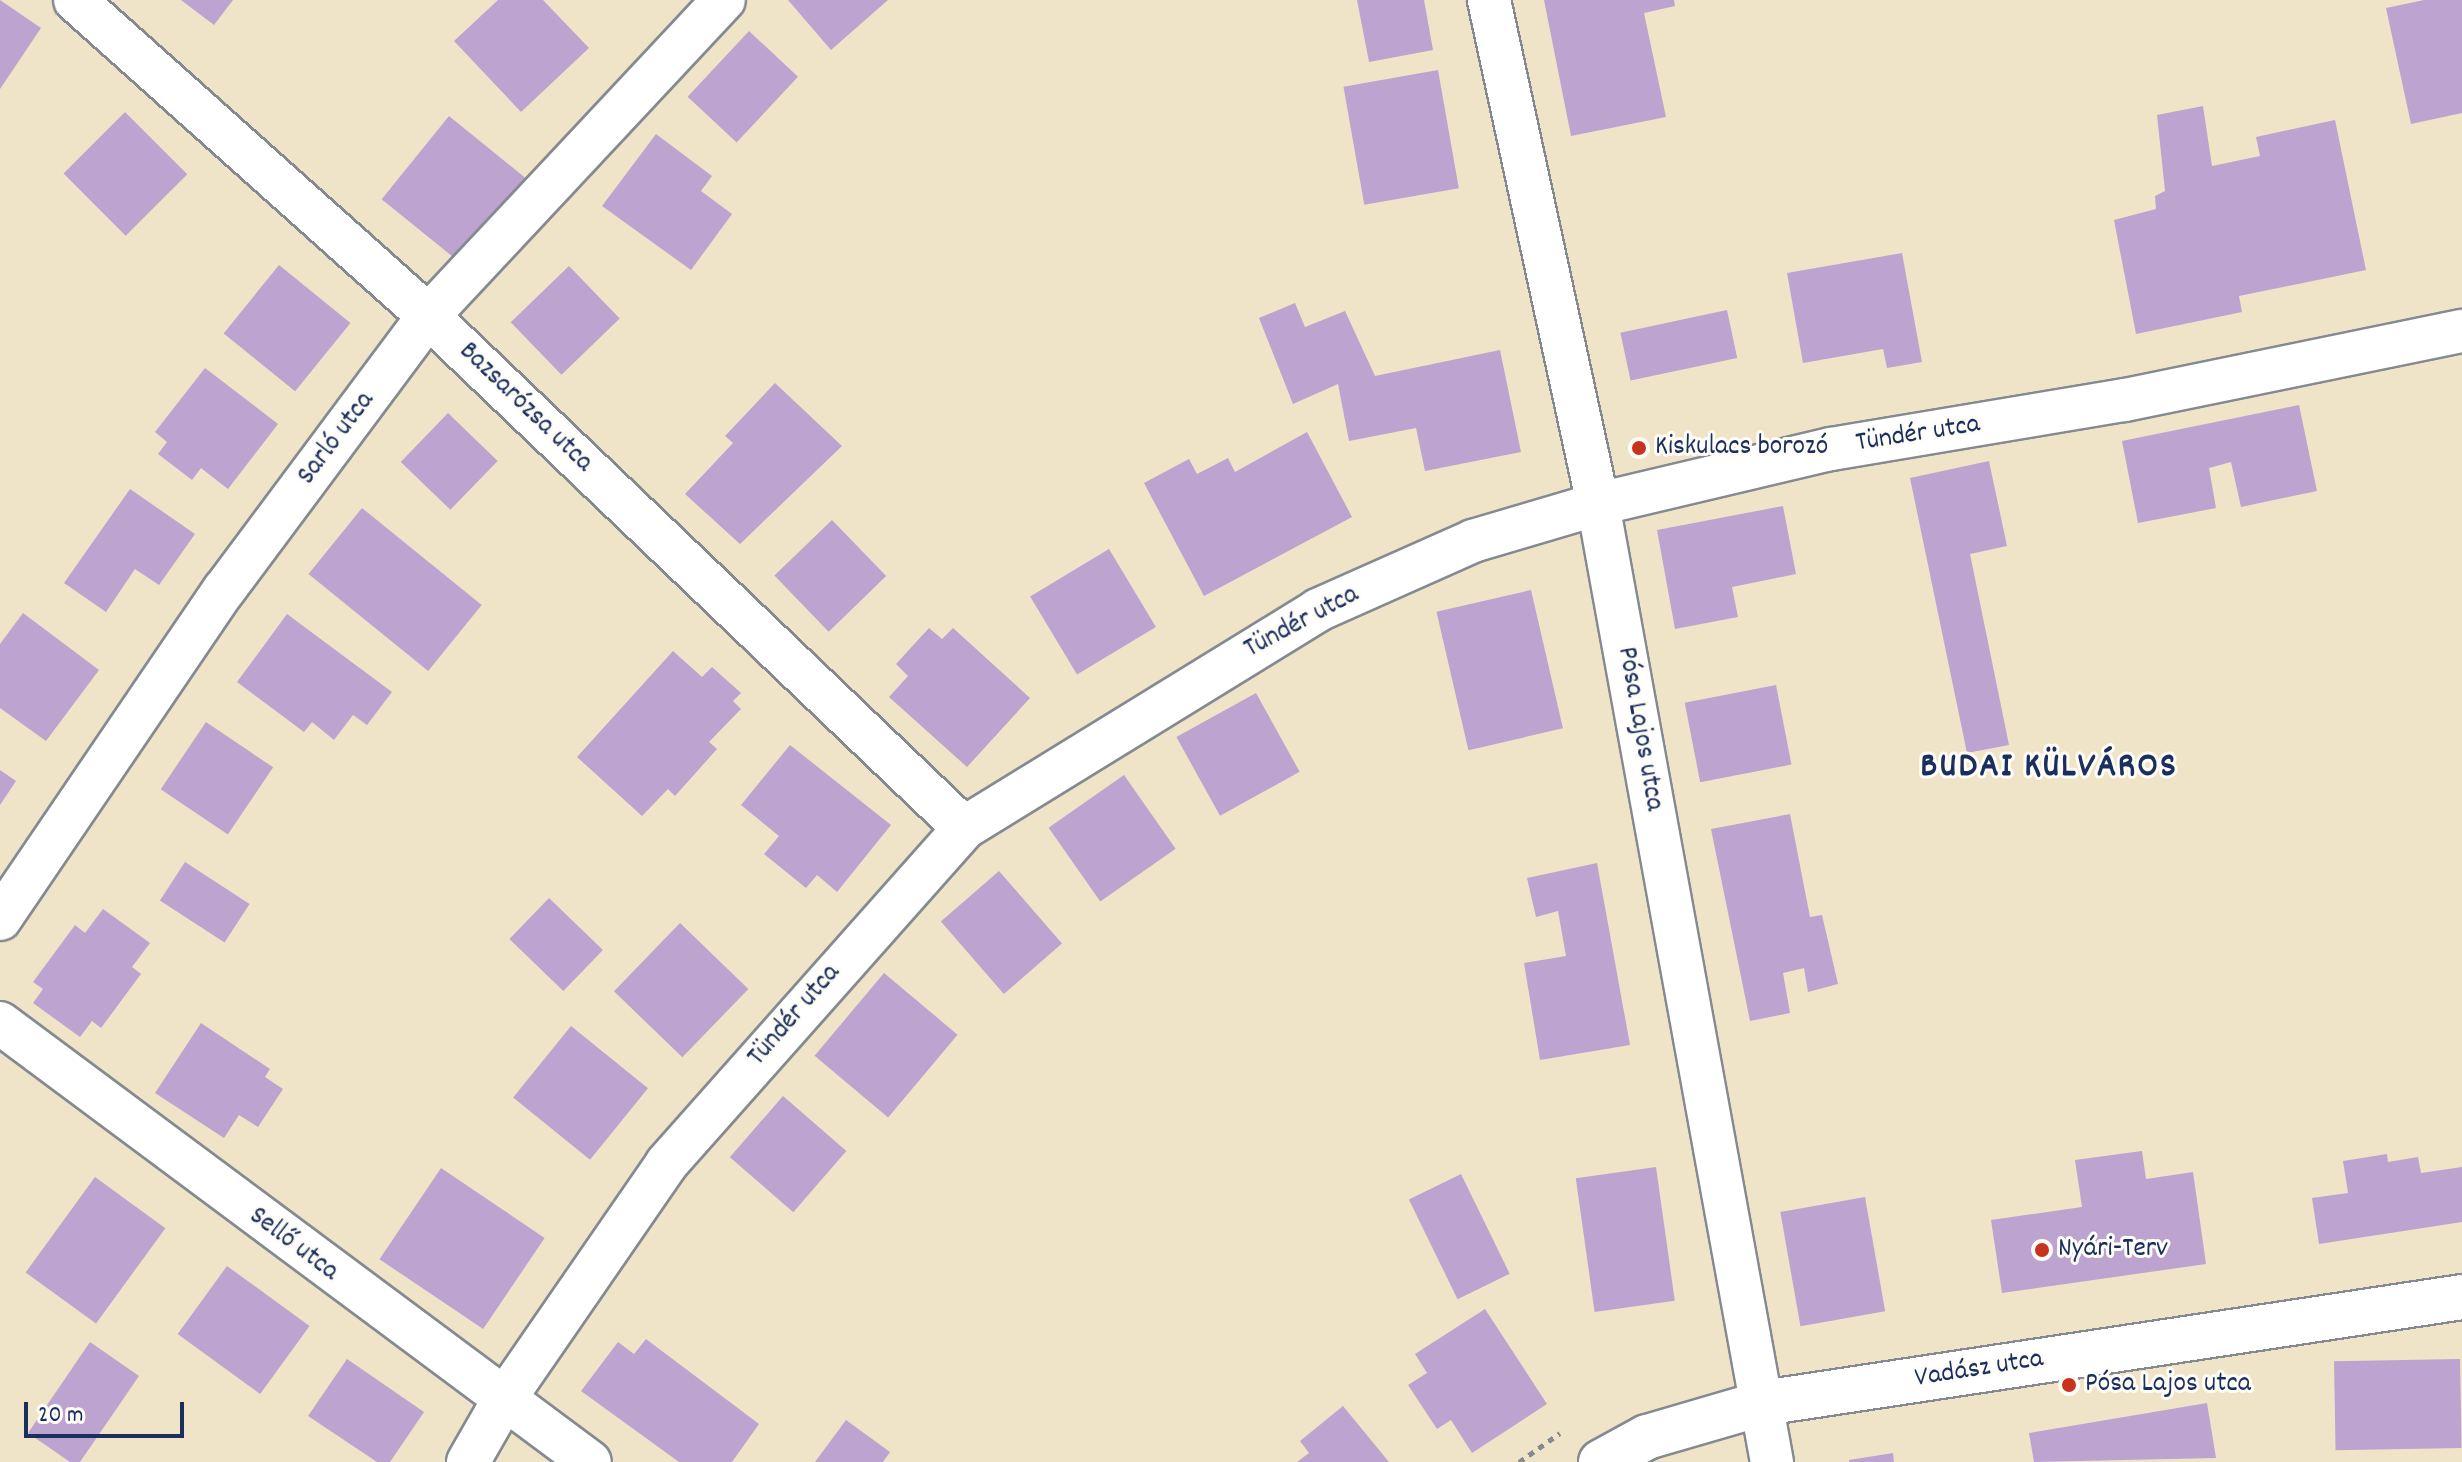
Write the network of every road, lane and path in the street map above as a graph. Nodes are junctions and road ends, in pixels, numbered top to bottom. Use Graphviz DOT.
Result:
graph roads {
  1 [pos="75,0"];
  2 [pos="724,0"];
  3 [pos="1489,0"];
  4 [pos="428,316"];
  5 [pos="2462,331"];
  6 [pos="1598,504"];
  7 [pos="964,828"];
  8 [pos="0,919"];
  9 [pos="0,1023"];
  10 [pos="2462,1297"];
  11 [pos="503,1401"];
  12 [pos="1763,1403"];
  13 [pos="468,1462"];
  14 [pos="590,1462"];
  15 [pos="1601,1462"];
  16 [pos="1772,1462"];
  1 -- 4 [label="street, Bazsarózsa utca"];
  2 -- 4 [label="street, Sarló utca"];
  3 -- 6 [label="street, Pósa Lajos utca"];
  4 -- 7 [label="street, Bazsarózsa utca"];
  4 -- 8 [label="street, Sarló utca"];
  5 -- 6 [label="street, Tündér utca"];
  6 -- 7 [label="street, Tündér utca"];
  6 -- 12 [label="street, Pósa Lajos utca"];
  7 -- 11 [label="street, Tündér utca"];
  9 -- 11 [label="street, Sellő utca"];
  10 -- 12 [label="street, Vadász utca"];
  11 -- 13 [label="street, Tündér utca"];
  11 -- 14 [label="street, Sellő utca"];
  12 -- 15 [label="street, Vadász utca"];
  12 -- 16 [label="street, Pósa Lajos utca"];
}
